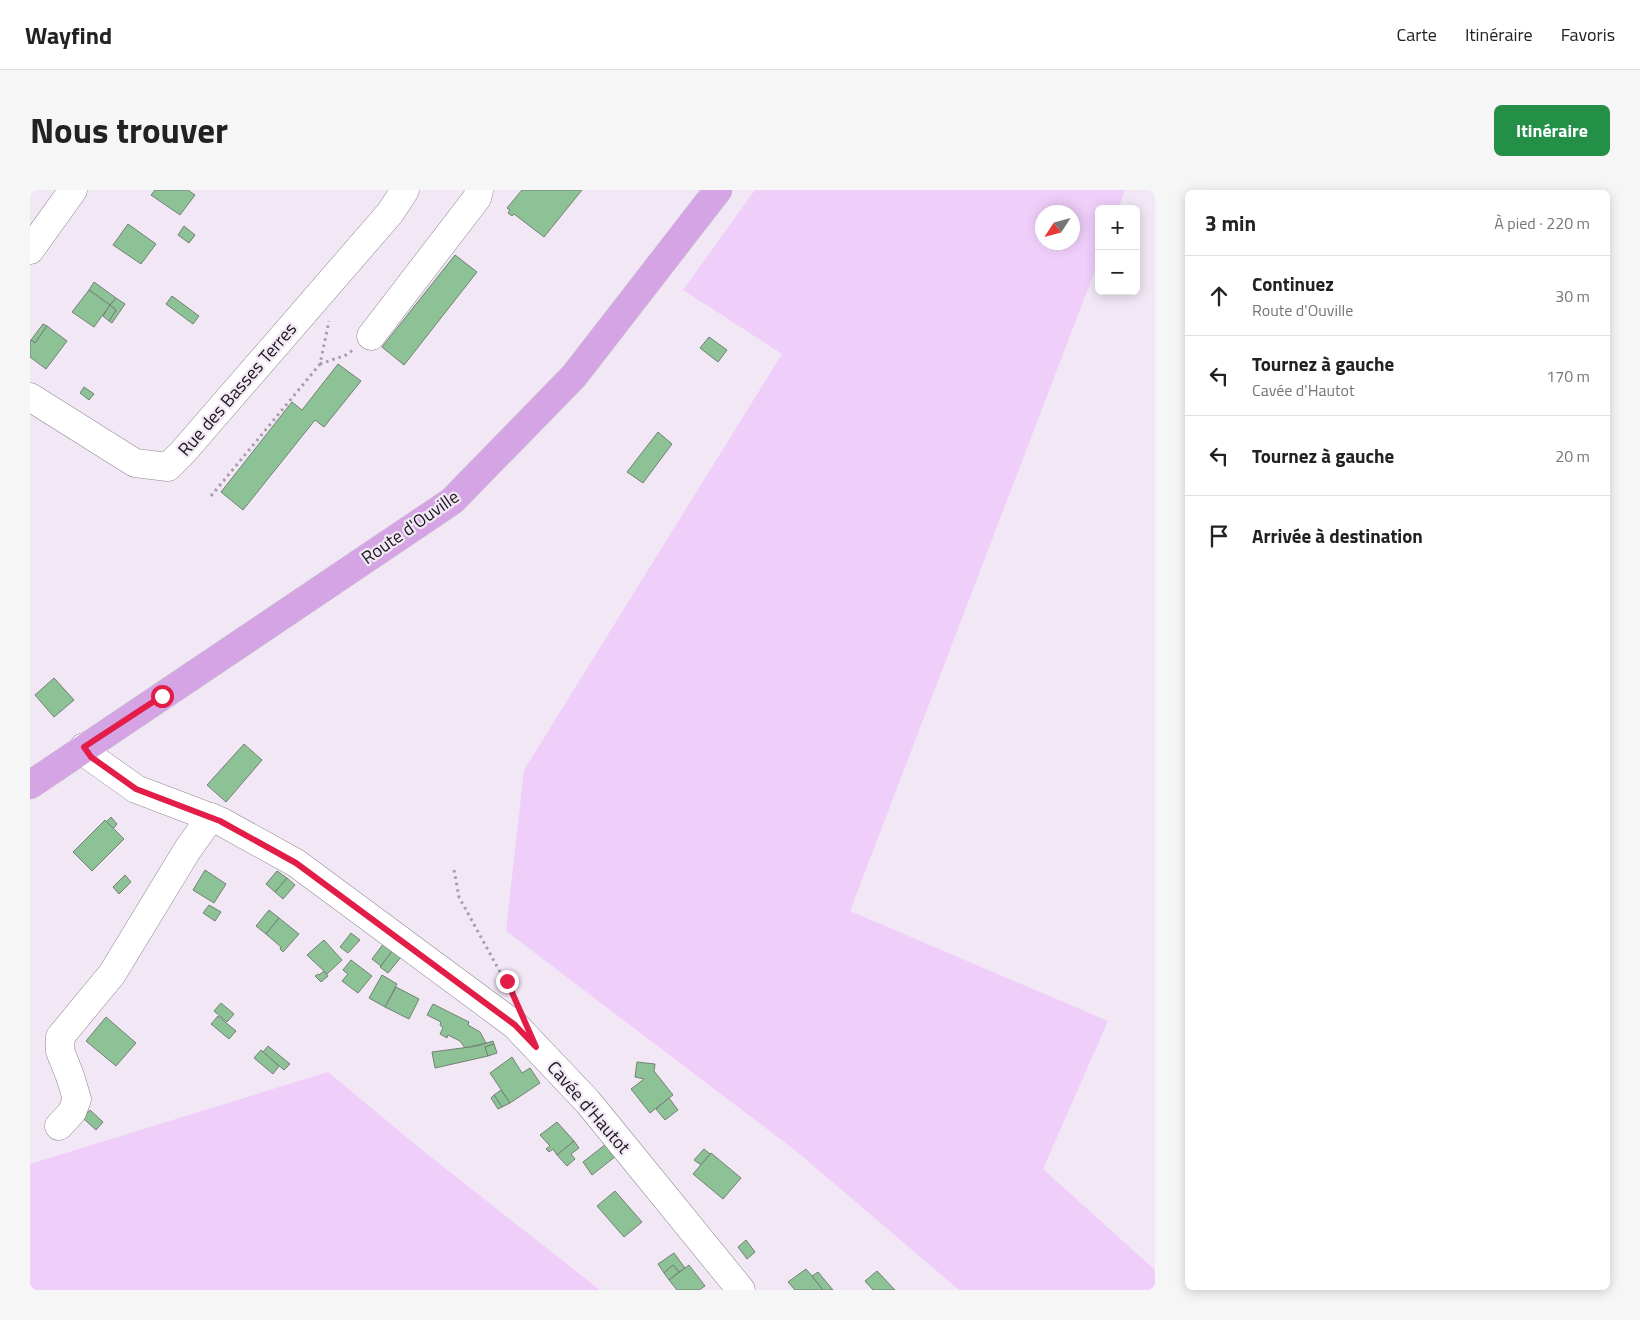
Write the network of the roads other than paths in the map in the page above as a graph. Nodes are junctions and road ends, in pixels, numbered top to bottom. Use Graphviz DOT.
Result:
graph roads {
  1 [pos="72,190"];
  2 [pos="405,190"];
  3 [pos="479,190"];
  4 [pos="718,190"];
  5 [pos="30,250"];
  6 [pos="371,336"];
  7 [pos="30,397"];
  8 [pos="84,747"];
  9 [pos="30,785"];
  10 [pos="211,817"];
  11 [pos="59,1126"];
  12 [pos="742,1290"];
  1 -- 5 [label="street"];
  2 -- 7 [label="street, Rue des Basses Terres"];
  3 -- 6 [label="street"];
  4 -- 8 [label="main road, Route d'Ouville"];
  8 -- 9 [label="main road, Route d'Ouville"];
  8 -- 10 [label="street, Cavée d'Hautot"];
  10 -- 11 [label="street"];
  10 -- 12 [label="street, Cavée d'Hautot"];
}
